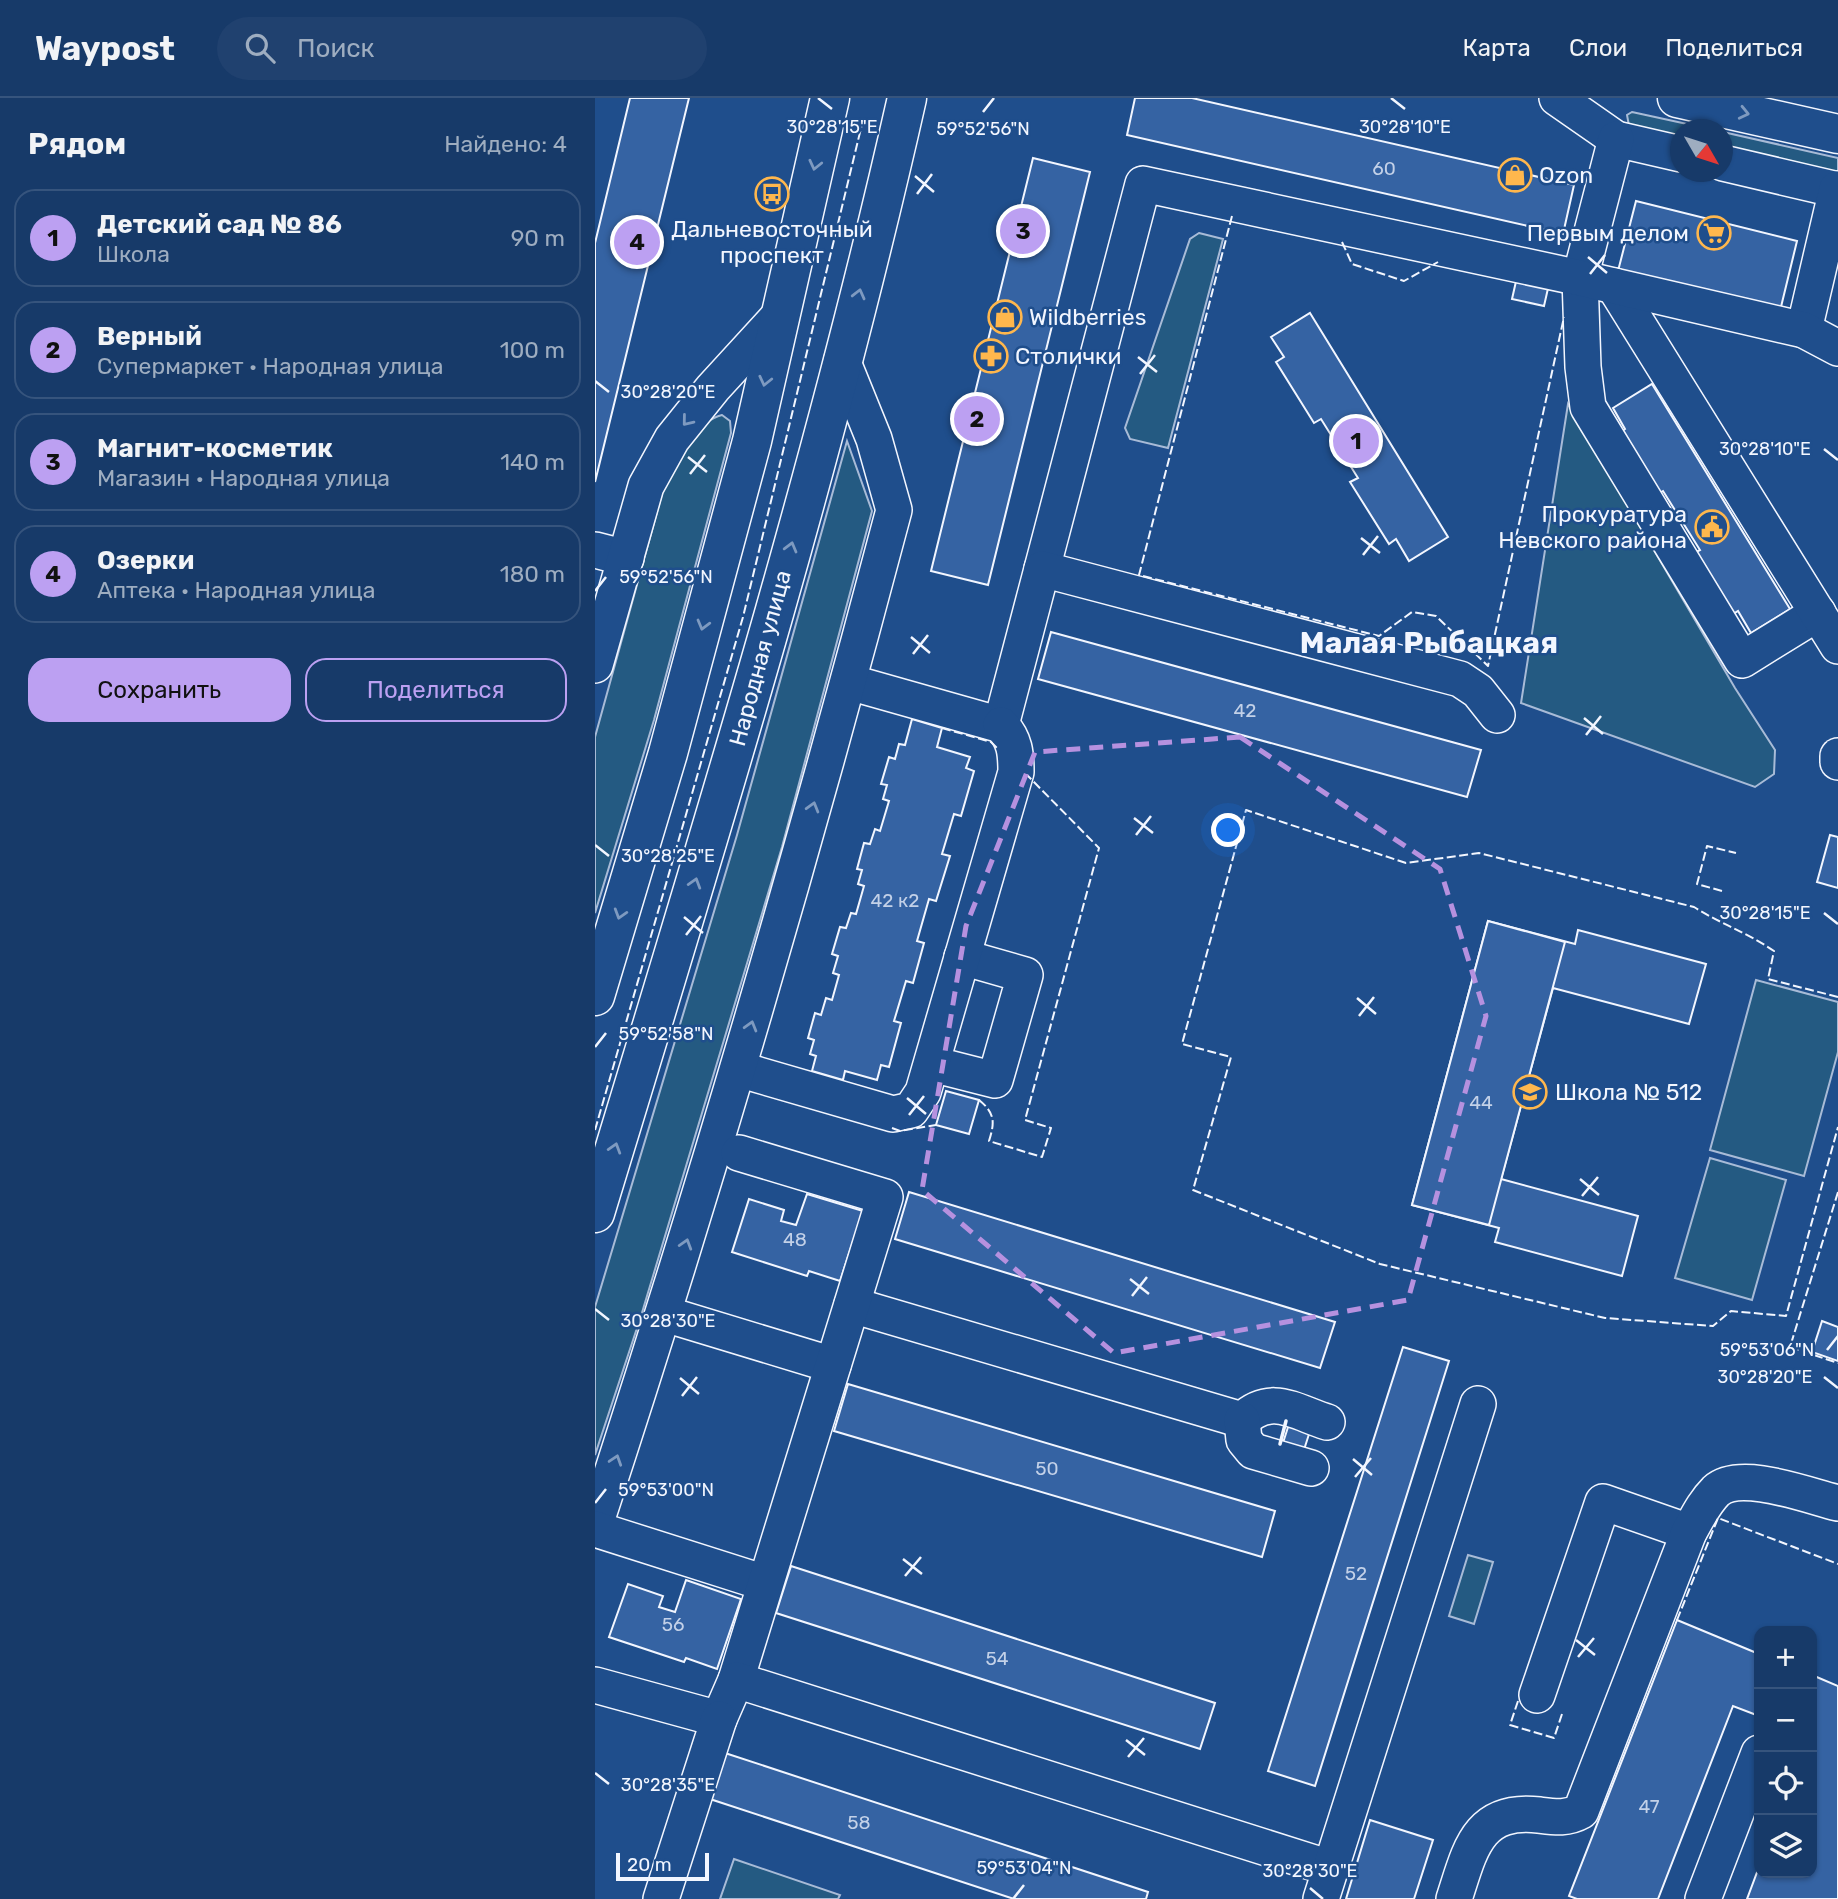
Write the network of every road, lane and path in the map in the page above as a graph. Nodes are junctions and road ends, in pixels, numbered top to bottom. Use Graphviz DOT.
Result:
graph roads {
  1 [pos="830,98"];
  2 [pos="1557,98"];
  3 [pos="1677,98"];
  4 [pos="912,102"];
  5 [pos="1838,134"];
  6 [pos="1616,139"];
  7 [pos="1670,151"];
  8 [pos="1733,165"];
  9 [pos="1837,189"];
  10 [pos="1580,278"];
  11 [pos="1614,286"];
  12 [pos="780,314"];
  13 [pos="1804,330"];
  14 [pos="1838,348"];
  15 [pos="842,360"];
  16 [pos="610,554"];
  17 [pos="1042,569"];
  18 [pos="1818,614"];
  19 [pos="1838,646"];
  20 [pos="595,665"];
  21 [pos="849,682"];
  22 [pos="1497,715"];
  23 [pos="1001,725"];
  24 [pos="1838,756"];
  25 [pos="1838,762"];
  26 [pos="962,957"];
  27 [pos="595,996"];
  28 [pos="932,1064"];
  29 [pos="738,1069"];
  30 [pos="739,1153"];
  31 [pos="595,1213"];
  32 [pos="852,1305"];
  33 [pos="664,1314"];
  34 [pos="833,1365"];
  35 [pos="1478,1404"];
  36 [pos="1242,1420"];
  37 [pos="1327,1422"];
  38 [pos="1311,1468"];
  39 [pos="1838,1503"];
  40 [pos="595,1527"];
  41 [pos="1689,1532"];
  42 [pos="765,1583"];
  43 [pos="736,1680"];
  44 [pos="595,1685"];
  45 [pos="1537,1695"];
  46 [pos="719,1719"];
  47 [pos="1754,1766"];
  48 [pos="1325,1884"];
  49 [pos="661,1899"];
  50 [pos="1454,1899"];
  51 [pos="1703,1899"];
  1 -- 12 [label="main road, one-way"];
  2 -- 6 [label="street"];
  3 -- 5 [label="main road, one-way"];
  15 -- 4 [label="main road, Народная улица, one-way"];
  6 -- 7 [label="street"];
  6 -- 10 [label="street"];
  8 -- 9 [label="street"];
  9 -- 13 [label="street"];
  10 -- 11 [label="street"];
  10 -- 17 [label="street"];
  10 -- 18 [label="street"];
  11 -- 13 [label="street"];
  11 -- 18 [label="street"];
  12 -- 16 [label="street, one-way"];
  12 -- 27 [label="main road, one-way"];
  13 -- 14 [label="street"];
  15 -- 21 [label="street"];
  31 -- 15 [label="main road, Народная улица, one-way"];
  16 -- 20 [label="street"];
  17 -- 22 [label="street"];
  17 -- 23 [label="street"];
  18 -- 19 [label="street"];
  21 -- 23 [label="street"];
  29 -- 21 [label="street, one-way"];
  23 -- 26 [label="street"];
  24 -- 25 [label="street"];
  26 -- 28 [label="street"];
  26 -- 28 [label="street"];
  28 -- 29 [label="street"];
  33 -- 29 [label="street, one-way"];
  30 -- 32 [label="street"];
  32 -- 34 [label="street"];
  32 -- 36 [label="street"];
  33 -- 34 [label="street"];
  40 -- 33 [label="street, one-way"];
  34 -- 42 [label="street"];
  35 -- 48 [label="street"];
  36 -- 37 [label="street"];
  36 -- 38 [label="street"];
  39 -- 41 [label="street"];
  40 -- 42 [label="street"];
  41 -- 45 [label="street"];
  41 -- 50 [label="street"];
  42 -- 43 [label="street"];
  43 -- 46 [label="street"];
  43 -- 48 [label="street"];
  44 -- 46 [label="street"];
  46 -- 49 [label="street"];
  47 -- 51 [label="street"];
}
